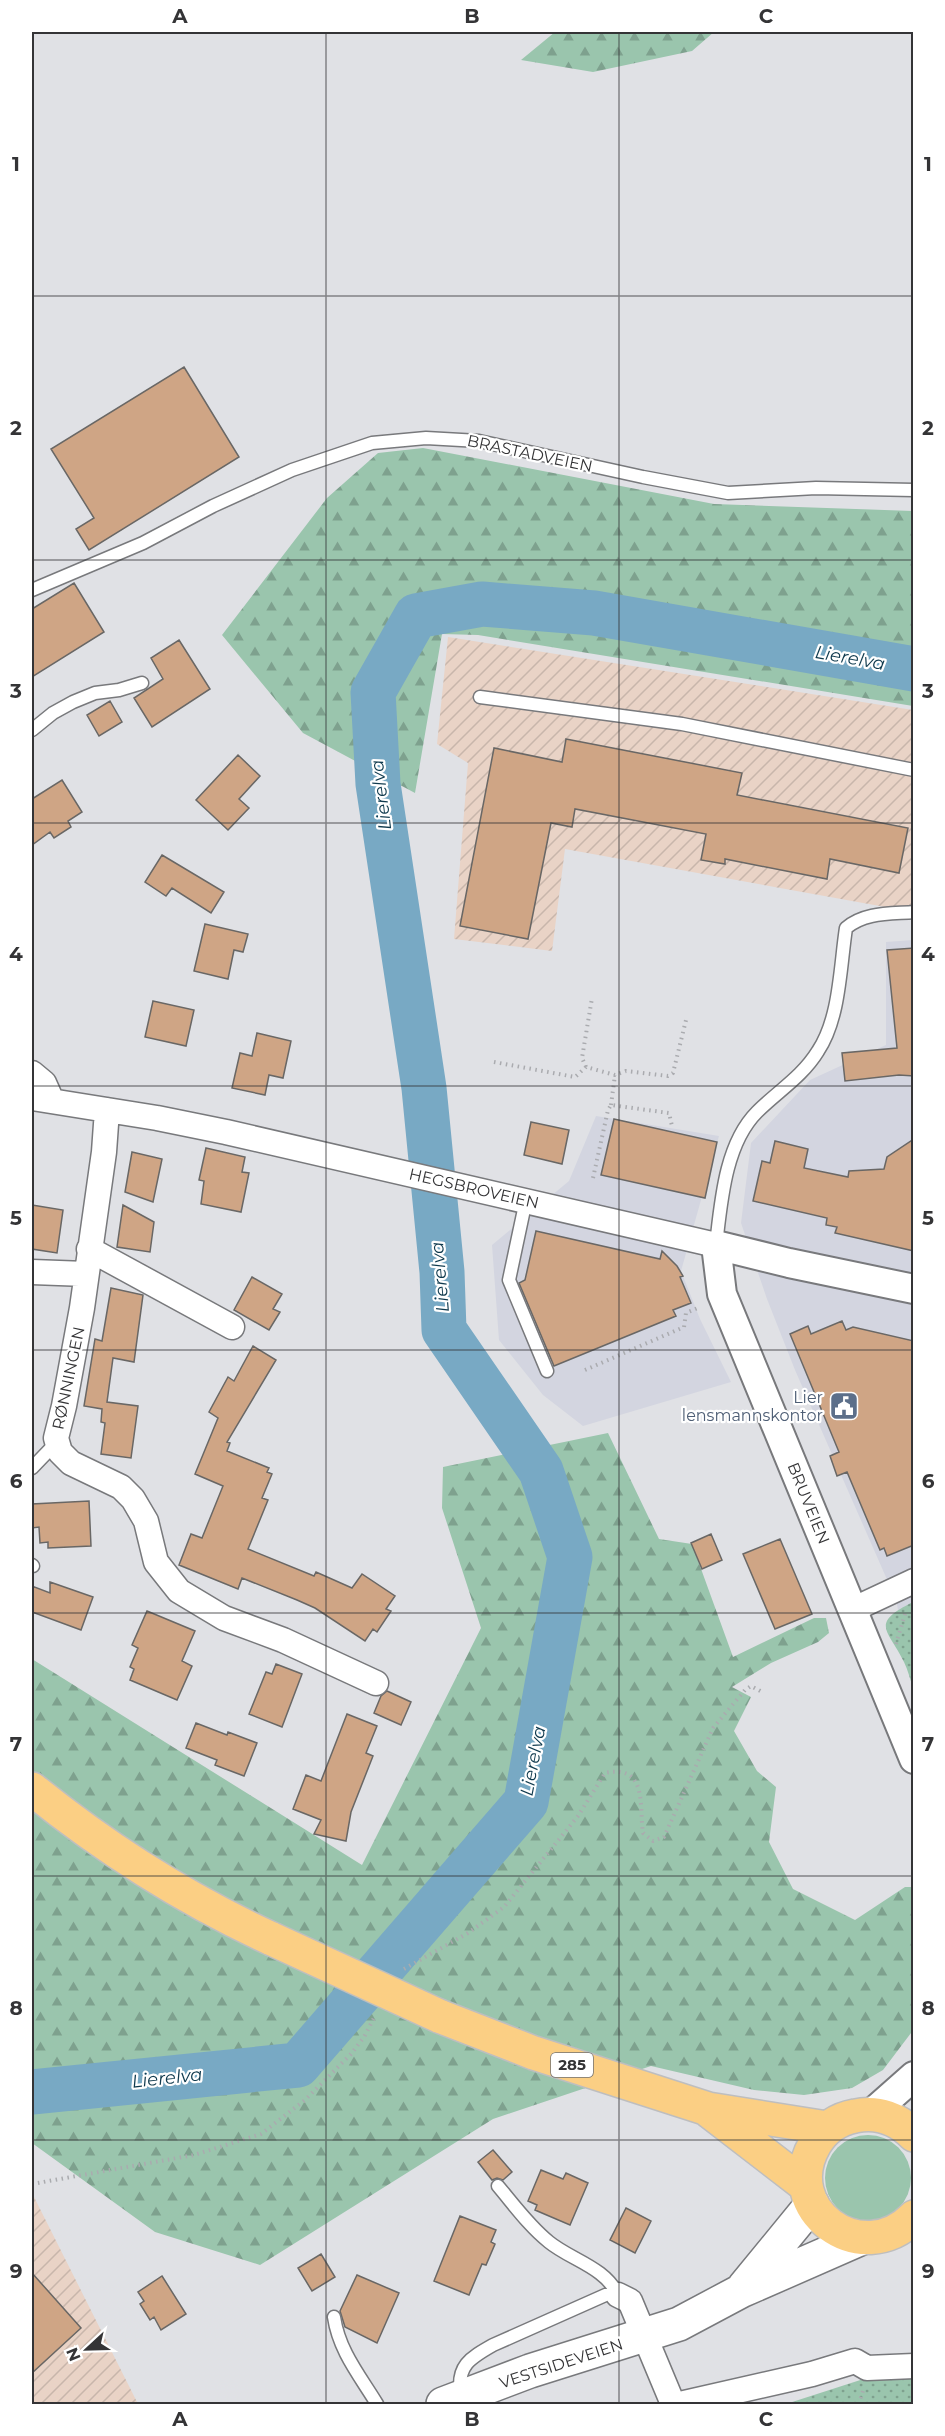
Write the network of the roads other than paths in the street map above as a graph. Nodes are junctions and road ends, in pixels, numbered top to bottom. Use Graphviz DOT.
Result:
graph roads {
  1 [pos="914,490"];
  2 [pos="32,590"];
  3 [pos="142,682"];
  4 [pos="480,697"];
  5 [pos="32,730"];
  6 [pos="914,770"];
  7 [pos="914,912"];
  8 [pos="32,1073"];
  9 [pos="42,1099"];
  10 [pos="106,1110"];
  11 [pos="520,1198"];
  12 [pos="716,1245"];
  13 [pos="89,1248"];
  14 [pos="32,1272"];
  15 [pos="86,1274"];
  16 [pos="914,1289"];
  17 [pos="232,1327"];
  18 [pos="547,1371"];
  19 [pos="57,1442"];
  20 [pos="32,1468"];
  21 [pos="914,1581"];
  22 [pos="852,1610"];
  23 [pos="376,1683"];
  24 [pos="914,1759"];
  25 [pos="32,1789"];
  26 [pos="914,2076"];
  27 [pos="708,2109"];
  28 [pos="871,2114"];
  29 [pos="827,2128"];
  30 [pos="914,2135"];
  31 [pos="498,2186"];
  32 [pos="808,2195"];
  33 [pos="913,2218"];
  34 [pos="862,2238"];
  35 [pos="741,2291"];
  36 [pos="618,2295"];
  37 [pos="334,2317"];
  38 [pos="645,2336"];
  39 [pos="914,2366"];
  40 [pos="453,2400"];
  41 [pos="377,2404"];
  42 [pos="673,2404"];
  43 [pos="680,2404"];
  1 -- 2 [label="lane, BRASTADVEIEN"];
  3 -- 5 [label="lane"];
  4 -- 6 [label="lane"];
  7 -- 12 [label="lane"];
  8 -- 9 [label="street"];
  9 -- 10 [label="street, HEGSBROVEIEN"];
  10 -- 11 [label="street, HEGSBROVEIEN"];
  10 -- 13 [label="street, RØNNINGEN"];
  11 -- 12 [label="street, HEGSBROVEIEN"];
  11 -- 18 [label="lane"];
  12 -- 16 [label="street, HEGSBROVEIEN"];
  12 -- 22 [label="street, BRUVEIEN"];
  13 -- 15 [label="street, RØNNINGEN"];
  13 -- 17 [label="street"];
  14 -- 15 [label="street"];
  15 -- 19 [label="street, RØNNINGEN"];
  19 -- 20 [label="lane"];
  19 -- 23 [label="street, RØNNINGEN"];
  21 -- 22 [label="street"];
  22 -- 24 [label="street, BRUVEIEN"];
  25 -- 27 [label="main road, 285, bridge"];
  26 -- 28 [label="street"];
  27 -- 29 [label="main road, 285"];
  27 -- 32 [label="main road, 285"];
  28 -- 29 [label="main road"];
  28 -- 30 [label="main road"];
  29 -- 32 [label="main road"];
  31 -- 36 [label="lane"];
  32 -- 34 [label="main road, 285"];
  32 -- 35 [label="main road, VESTSIDEVEIEN"];
  33 -- 34 [label="main road, 285"];
  34 -- 35 [label="main road, VESTSIDEVEIEN"];
  35 -- 38 [label="main road, VESTSIDEVEIEN"];
  36 -- 38 [label="street, VESTSIDEVEIEN"];
  36 -- 40 [label="lane"];
  37 -- 41 [label="lane"];
  38 -- 40 [label="main road, VESTSIDEVEIEN"];
  38 -- 42 [label="street"];
  39 -- 43 [label="street"];
}
